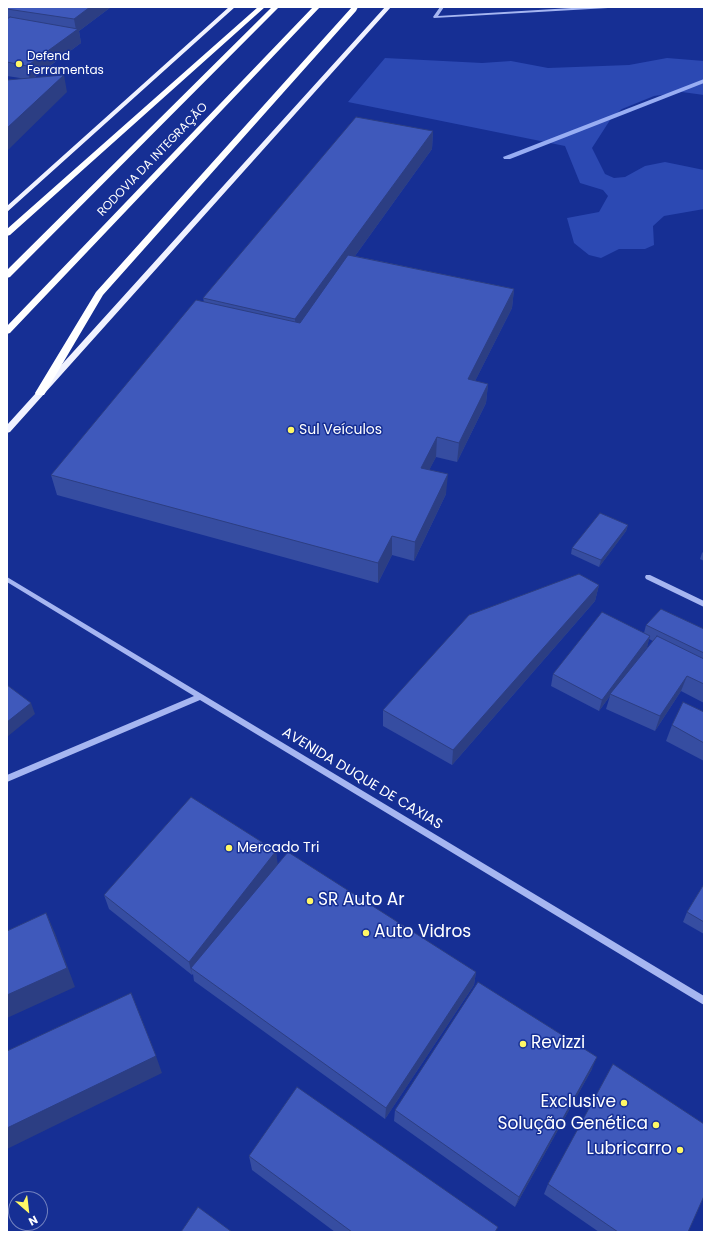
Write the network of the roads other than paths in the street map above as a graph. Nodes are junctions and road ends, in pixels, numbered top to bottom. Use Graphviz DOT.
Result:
graph roads {
  1 [pos="232,7"];
  2 [pos="262,7"];
  3 [pos="276,7"];
  4 [pos="317,7"];
  5 [pos="355,7"];
  6 [pos="388,7"];
  7 [pos="442,7"];
  8 [pos="608,7"];
  9 [pos="7,210"];
  10 [pos="7,233"];
  11 [pos="7,275"];
  12 [pos="7,330"];
  13 [pos="40,393"];
  14 [pos="7,430"];
  15 [pos="648,577"];
  16 [pos="7,579"];
  17 [pos="704,604"];
  18 [pos="201,696"];
  19 [pos="7,779"];
  20 [pos="704,1001"];
  1 -- 9 [label="main road"];
  2 -- 10 [label="highway"];
  3 -- 11 [label="highway, RODOVIA DA INTEGRAÇÃO"];
  4 -- 12 [label="highway, RODOVIA DA INTEGRAÇÃO"];
  5 -- 13 [label="highway"];
  6 -- 13 [label="main road"];
  7 -- 8 [label="street"];
  13 -- 14 [label="main road"];
  15 -- 17 [label="street"];
  16 -- 18 [label="street, AVENIDA DUQUE DE CAXIAS"];
  18 -- 19 [label="street"];
  18 -- 20 [label="street, AVENIDA DUQUE DE CAXIAS"];
}
